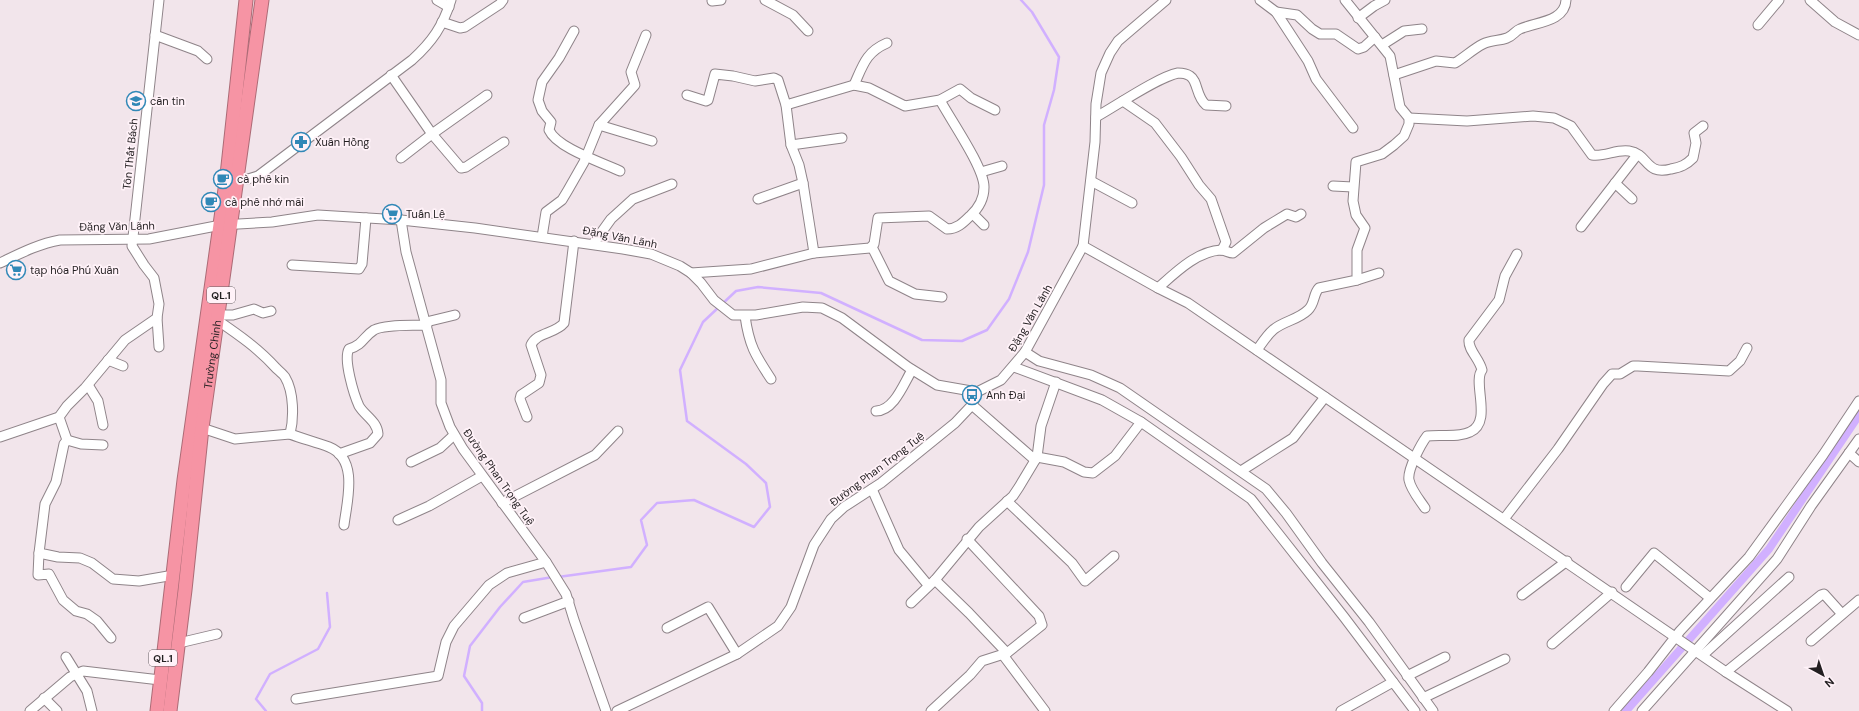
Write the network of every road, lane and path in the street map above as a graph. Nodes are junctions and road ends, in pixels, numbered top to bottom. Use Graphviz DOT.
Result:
graph roads {
  1 [pos="159,0"];
  2 [pos="246,0"];
  3 [pos="262,0"];
  4 [pos="437,0"];
  5 [pos="502,0"];
  6 [pos="765,0"];
  7 [pos="1166,0"];
  8 [pos="1260,0"];
  9 [pos="1345,0"];
  10 [pos="1385,0"];
  11 [pos="1566,0"];
  12 [pos="1779,0"];
  13 [pos="1811,0"];
  14 [pos="450,4"];
  15 [pos="1276,12"];
  16 [pos="1358,18"];
  17 [pos="442,22"];
  18 [pos="1758,25"];
  19 [pos="1422,29"];
  20 [pos="574,31"];
  21 [pos="808,31"];
  22 [pos="155,35"];
  23 [pos="646,35"];
  24 [pos="1859,35"];
  25 [pos="1375,37"];
  26 [pos="886,43"];
  27 [pos="1382,45"];
  28 [pos="207,59"];
  29 [pos="391,75"];
  30 [pos="1394,75"];
  31 [pos="854,85"];
  32 [pos="487,95"];
  33 [pos="687,95"];
  34 [pos="940,100"];
  35 [pos="1123,101"];
  36 [pos="786,105"];
  37 [pos="1226,106"];
  38 [pos="996,110"];
  39 [pos="1096,117"];
  40 [pos="1409,118"];
  41 [pos="599,125"];
  42 [pos="1703,126"];
  43 [pos="1353,128"];
  44 [pos="432,134"];
  45 [pos="842,138"];
  46 [pos="652,141"];
  47 [pos="504,142"];
  48 [pos="791,145"];
  49 [pos="1637,155"];
  50 [pos="587,156"];
  51 [pos="401,158"];
  52 [pos="1002,166"];
  53 [pos="620,171"];
  54 [pos="981,172"];
  55 [pos="232,177"];
  56 [pos="1091,181"];
  57 [pos="803,182"];
  58 [pos="1615,183"];
  59 [pos="672,184"];
  60 [pos="1332,186"];
  61 [pos="1353,187"];
  62 [pos="1632,199"];
  63 [pos="758,200"];
  64 [pos="1132,203"];
  65 [pos="973,214"];
  66 [pos="1301,214"];
  67 [pos="366,218"];
  68 [pos="401,220"];
  69 [pos="225,225"];
  70 [pos="984,226"];
  71 [pos="1581,227"];
  72 [pos="542,236"];
  73 [pos="133,239"];
  74 [pos="574,241"];
  75 [pos="593,244"];
  76 [pos="1083,246"];
  77 [pos="872,247"];
  78 [pos="1222,250"];
  79 [pos="814,253"];
  80 [pos="1517,254"];
  81 [pos="0,263"];
  82 [pos="292,265"];
  83 [pos="691,273"];
  84 [pos="1379,273"];
  85 [pos="1357,280"];
  86 [pos="1158,288"];
  87 [pos="942,296"];
  88 [pos="271,311"];
  89 [pos="455,315"];
  90 [pos="745,316"];
  91 [pos="156,318"];
  92 [pos="217,318"];
  93 [pos="427,323"];
  94 [pos="159,347"];
  95 [pos="1747,348"];
  96 [pos="1257,350"];
  97 [pos="1025,352"];
  98 [pos="108,360"];
  99 [pos="123,366"];
  100 [pos="1014,367"];
  101 [pos="912,370"];
  102 [pos="771,379"];
  103 [pos="1056,382"];
  104 [pos="88,385"];
  105 [pos="977,392"];
  106 [pos="1325,397"];
  107 [pos="1859,401"];
  108 [pos="972,405"];
  109 [pos="876,411"];
  110 [pos="59,418"];
  111 [pos="527,418"];
  112 [pos="1142,422"];
  113 [pos="103,425"];
  114 [pos="202,428"];
  115 [pos="618,432"];
  116 [pos="290,434"];
  117 [pos="454,435"];
  118 [pos="0,437"];
  119 [pos="1859,439"];
  120 [pos="67,440"];
  121 [pos="103,445"];
  122 [pos="1849,453"];
  123 [pos="339,454"];
  124 [pos="1415,458"];
  125 [pos="1036,459"];
  126 [pos="411,462"];
  127 [pos="1859,462"];
  128 [pos="1241,471"];
  129 [pos="482,476"];
  130 [pos="1262,486"];
  131 [pos="872,489"];
  132 [pos="1251,499"];
  133 [pos="1007,501"];
  134 [pos="502,503"];
  135 [pos="1425,508"];
  136 [pos="1504,519"];
  137 [pos="398,520"];
  138 [pos="344,525"];
  139 [pos="967,540"];
  140 [pos="38,553"];
  141 [pos="1114,556"];
  142 [pos="1567,561"];
  143 [pos="546,562"];
  144 [pos="1789,577"];
  145 [pos="173,581"];
  146 [pos="932,582"];
  147 [pos="1626,587"];
  148 [pos="1612,592"];
  149 [pos="1522,595"];
  150 [pos="568,598"];
  151 [pos="1710,598"];
  152 [pos="1859,600"];
  153 [pos="911,603"];
  154 [pos="1842,614"];
  155 [pos="524,618"];
  156 [pos="667,628"];
  157 [pos="218,634"];
  158 [pos="111,638"];
  159 [pos="1677,638"];
  160 [pos="1811,641"];
  161 [pos="179,643"];
  162 [pos="1552,644"];
  163 [pos="1696,650"];
  164 [pos="737,654"];
  165 [pos="1005,654"];
  166 [pos="66,657"];
  167 [pos="1445,657"];
  168 [pos="1505,659"];
  169 [pos="1726,672"];
  170 [pos="77,673"];
  171 [pos="1407,676"];
  172 [pos="160,680"];
  173 [pos="1393,682"];
  174 [pos="44,698"];
  175 [pos="1423,698"];
  176 [pos="296,699"];
  177 [pos="30,711"];
  178 [pos="57,711"];
  179 [pos="92,711"];
  180 [pos="157,711"];
  181 [pos="170,711"];
  182 [pos="606,711"];
  183 [pos="617,711"];
  184 [pos="931,711"];
  185 [pos="1045,711"];
  186 [pos="1342,711"];
  187 [pos="1415,711"];
  188 [pos="1433,711"];
  189 [pos="1614,711"];
  190 [pos="1642,711"];
  191 [pos="1788,711"];
  1 -- 22 [label="street, Tôn Thất Bách"];
  2 -- 55 [label="highway, Trường Chinh / QL.1"];
  3 -- 55 [label="highway, Trường Chinh / QL.1"];
  4 -- 14 [label="street"];
  5 -- 17 [label="street"];
  6 -- 21 [label="street"];
  7 -- 39 [label="street, Đặng Văn Lãnh"];
  8 -- 15 [label="street"];
  9 -- 16 [label="street"];
  10 -- 16 [label="street"];
  11 -- 30 [label="street"];
  12 -- 18 [label="street"];
  13 -- 24 [label="street"];
  14 -- 17 [label="street"];
  15 -- 25 [label="street"];
  15 -- 43 [label="street"];
  16 -- 25 [label="street"];
  17 -- 29 [label="street"];
  19 -- 27 [label="street"];
  20 -- 50 [label="street"];
  22 -- 28 [label="street"];
  22 -- 73 [label="street, Tôn Thất Bách"];
  23 -- 41 [label="street"];
  25 -- 27 [label="street"];
  26 -- 31 [label="street"];
  27 -- 30 [label="street"];
  29 -- 44 [label="street"];
  29 -- 55 [label="street"];
  30 -- 40 [label="street"];
  31 -- 34 [label="street"];
  31 -- 36 [label="street"];
  32 -- 44 [label="street"];
  33 -- 36 [label="street"];
  34 -- 38 [label="street"];
  34 -- 54 [label="street"];
  35 -- 37 [label="street"];
  35 -- 39 [label="street"];
  35 -- 78 [label="street"];
  36 -- 48 [label="street"];
  39 -- 56 [label="street, Đặng Văn Lãnh"];
  40 -- 49 [label="street"];
  40 -- 61 [label="street"];
  41 -- 46 [label="street"];
  41 -- 50 [label="street"];
  42 -- 49 [label="street"];
  44 -- 47 [label="street"];
  44 -- 51 [label="street"];
  45 -- 48 [label="street"];
  48 -- 57 [label="street"];
  49 -- 58 [label="street"];
  50 -- 53 [label="street"];
  50 -- 72 [label="street"];
  52 -- 54 [label="street"];
  54 -- 65 [label="street"];
  55 -- 69 [label="highway, Trường Chinh / QL.1"];
  56 -- 64 [label="street"];
  56 -- 76 [label="street, Đặng Văn Lãnh"];
  57 -- 63 [label="street"];
  57 -- 79 [label="street"];
  58 -- 62 [label="street"];
  58 -- 71 [label="street"];
  59 -- 75 [label="street"];
  60 -- 61 [label="street"];
  61 -- 85 [label="street"];
  65 -- 70 [label="street"];
  65 -- 77 [label="street"];
  66 -- 78 [label="street"];
  67 -- 68 [label="street, Đặng Văn Lãnh"];
  67 -- 69 [label="street, Đặng Văn Lãnh"];
  67 -- 82 [label="street"];
  68 -- 72 [label="street, Đặng Văn Lãnh"];
  68 -- 93 [label="street, Đường Phan Trọng Tuệ"];
  69 -- 73 [label="street, Đặng Văn Lãnh"];
  69 -- 92 [label="highway, Trường Chinh / QL.1"];
  69 -- 145 [label="highway, Trường Chinh / QL.1"];
  72 -- 74 [label="street, Đặng Văn Lãnh"];
  73 -- 81 [label="street, Đặng Văn Lãnh"];
  73 -- 91 [label="street"];
  74 -- 75 [label="street, Đặng Văn Lãnh"];
  74 -- 111 [label="street"];
  75 -- 83 [label="street, Đặng Văn Lãnh"];
  76 -- 86 [label="street"];
  76 -- 97 [label="street, Đặng Văn Lãnh"];
  77 -- 79 [label="street"];
  77 -- 87 [label="street"];
  78 -- 86 [label="street"];
  79 -- 83 [label="street"];
  80 -- 124 [label="street"];
  83 -- 90 [label="street, Đặng Văn Lãnh"];
  84 -- 85 [label="street"];
  85 -- 96 [label="street"];
  86 -- 96 [label="street"];
  88 -- 92 [label="street"];
  89 -- 93 [label="street"];
  90 -- 101 [label="street, Đặng Văn Lãnh"];
  90 -- 102 [label="street"];
  91 -- 94 [label="street"];
  91 -- 98 [label="street"];
  92 -- 114 [label="highway, Trường Chinh / QL.1"];
  92 -- 116 [label="street"];
  93 -- 117 [label="street, Đường Phan Trọng Tuệ"];
  93 -- 123 [label="street"];
  95 -- 136 [label="street"];
  96 -- 106 [label="street"];
  97 -- 100 [label="street, Đặng Văn Lãnh"];
  97 -- 128 [label="street"];
  98 -- 99 [label="street"];
  98 -- 104 [label="street"];
  100 -- 103 [label="street"];
  100 -- 105 [label="street, Đặng Văn Lãnh"];
  101 -- 105 [label="street, Đặng Văn Lãnh"];
  101 -- 109 [label="street"];
  103 -- 112 [label="street"];
  103 -- 125 [label="street"];
  104 -- 110 [label="street"];
  104 -- 113 [label="street"];
  105 -- 108 [label="street, Đường Phan Trọng Tuệ"];
  106 -- 124 [label="street"];
  106 -- 128 [label="street"];
  107 -- 151 [label="street"];
  108 -- 125 [label="street"];
  108 -- 131 [label="street, Đường Phan Trọng Tuệ"];
  110 -- 118 [label="street"];
  110 -- 120 [label="street"];
  112 -- 125 [label="street"];
  112 -- 132 [label="street"];
  114 -- 116 [label="street"];
  114 -- 161 [label="highway, Trường Chinh / QL.1"];
  115 -- 134 [label="street"];
  116 -- 123 [label="street"];
  117 -- 126 [label="street"];
  117 -- 129 [label="street, Đường Phan Trọng Tuệ"];
  119 -- 122 [label="street"];
  120 -- 121 [label="street"];
  120 -- 140 [label="street"];
  122 -- 127 [label="street"];
  122 -- 163 [label="street"];
  123 -- 138 [label="street"];
  124 -- 135 [label="street"];
  124 -- 136 [label="street"];
  125 -- 133 [label="street"];
  128 -- 130 [label="street"];
  129 -- 134 [label="street, Đường Phan Trọng Tuệ"];
  129 -- 137 [label="street"];
  130 -- 132 [label="street"];
  130 -- 171 [label="street"];
  131 -- 146 [label="street"];
  131 -- 164 [label="street, Đường Phan Trọng Tuệ"];
  132 -- 173 [label="street"];
  133 -- 139 [label="street"];
  133 -- 141 [label="street"];
  134 -- 143 [label="street, Đường Phan Trọng Tuệ"];
  136 -- 142 [label="street"];
  139 -- 146 [label="street"];
  139 -- 165 [label="street"];
  140 -- 145 [label="street"];
  140 -- 158 [label="street"];
  142 -- 148 [label="street"];
  142 -- 149 [label="street"];
  143 -- 150 [label="street, Đường Phan Trọng Tuệ"];
  143 -- 176 [label="street"];
  144 -- 163 [label="street"];
  145 -- 172 [label="highway, Trường Chinh / QL.1"];
  146 -- 153 [label="street"];
  146 -- 165 [label="street"];
  147 -- 151 [label="street"];
  148 -- 159 [label="street"];
  148 -- 162 [label="street"];
  150 -- 155 [label="street"];
  150 -- 182 [label="street, Đường Phan Trọng Tuệ"];
  151 -- 159 [label="street"];
  152 -- 154 [label="street"];
  154 -- 160 [label="street"];
  154 -- 169 [label="street"];
  156 -- 164 [label="street"];
  157 -- 161 [label="street"];
  159 -- 163 [label="street"];
  159 -- 189 [label="street"];
  161 -- 181 [label="highway, Trường Chinh / QL.1"];
  163 -- 169 [label="street"];
  163 -- 190 [label="street"];
  164 -- 183 [label="street, Đường Phan Trọng Tuệ"];
  165 -- 184 [label="street"];
  165 -- 185 [label="street"];
  166 -- 170 [label="street"];
  167 -- 171 [label="street"];
  168 -- 175 [label="street"];
  169 -- 191 [label="street"];
  170 -- 172 [label="street"];
  170 -- 174 [label="street"];
  170 -- 179 [label="street"];
  171 -- 175 [label="street"];
  172 -- 180 [label="highway, Trường Chinh / QL.1"];
  173 -- 186 [label="street"];
  173 -- 187 [label="street"];
  174 -- 177 [label="street"];
  174 -- 178 [label="street"];
  175 -- 188 [label="street"];
}
